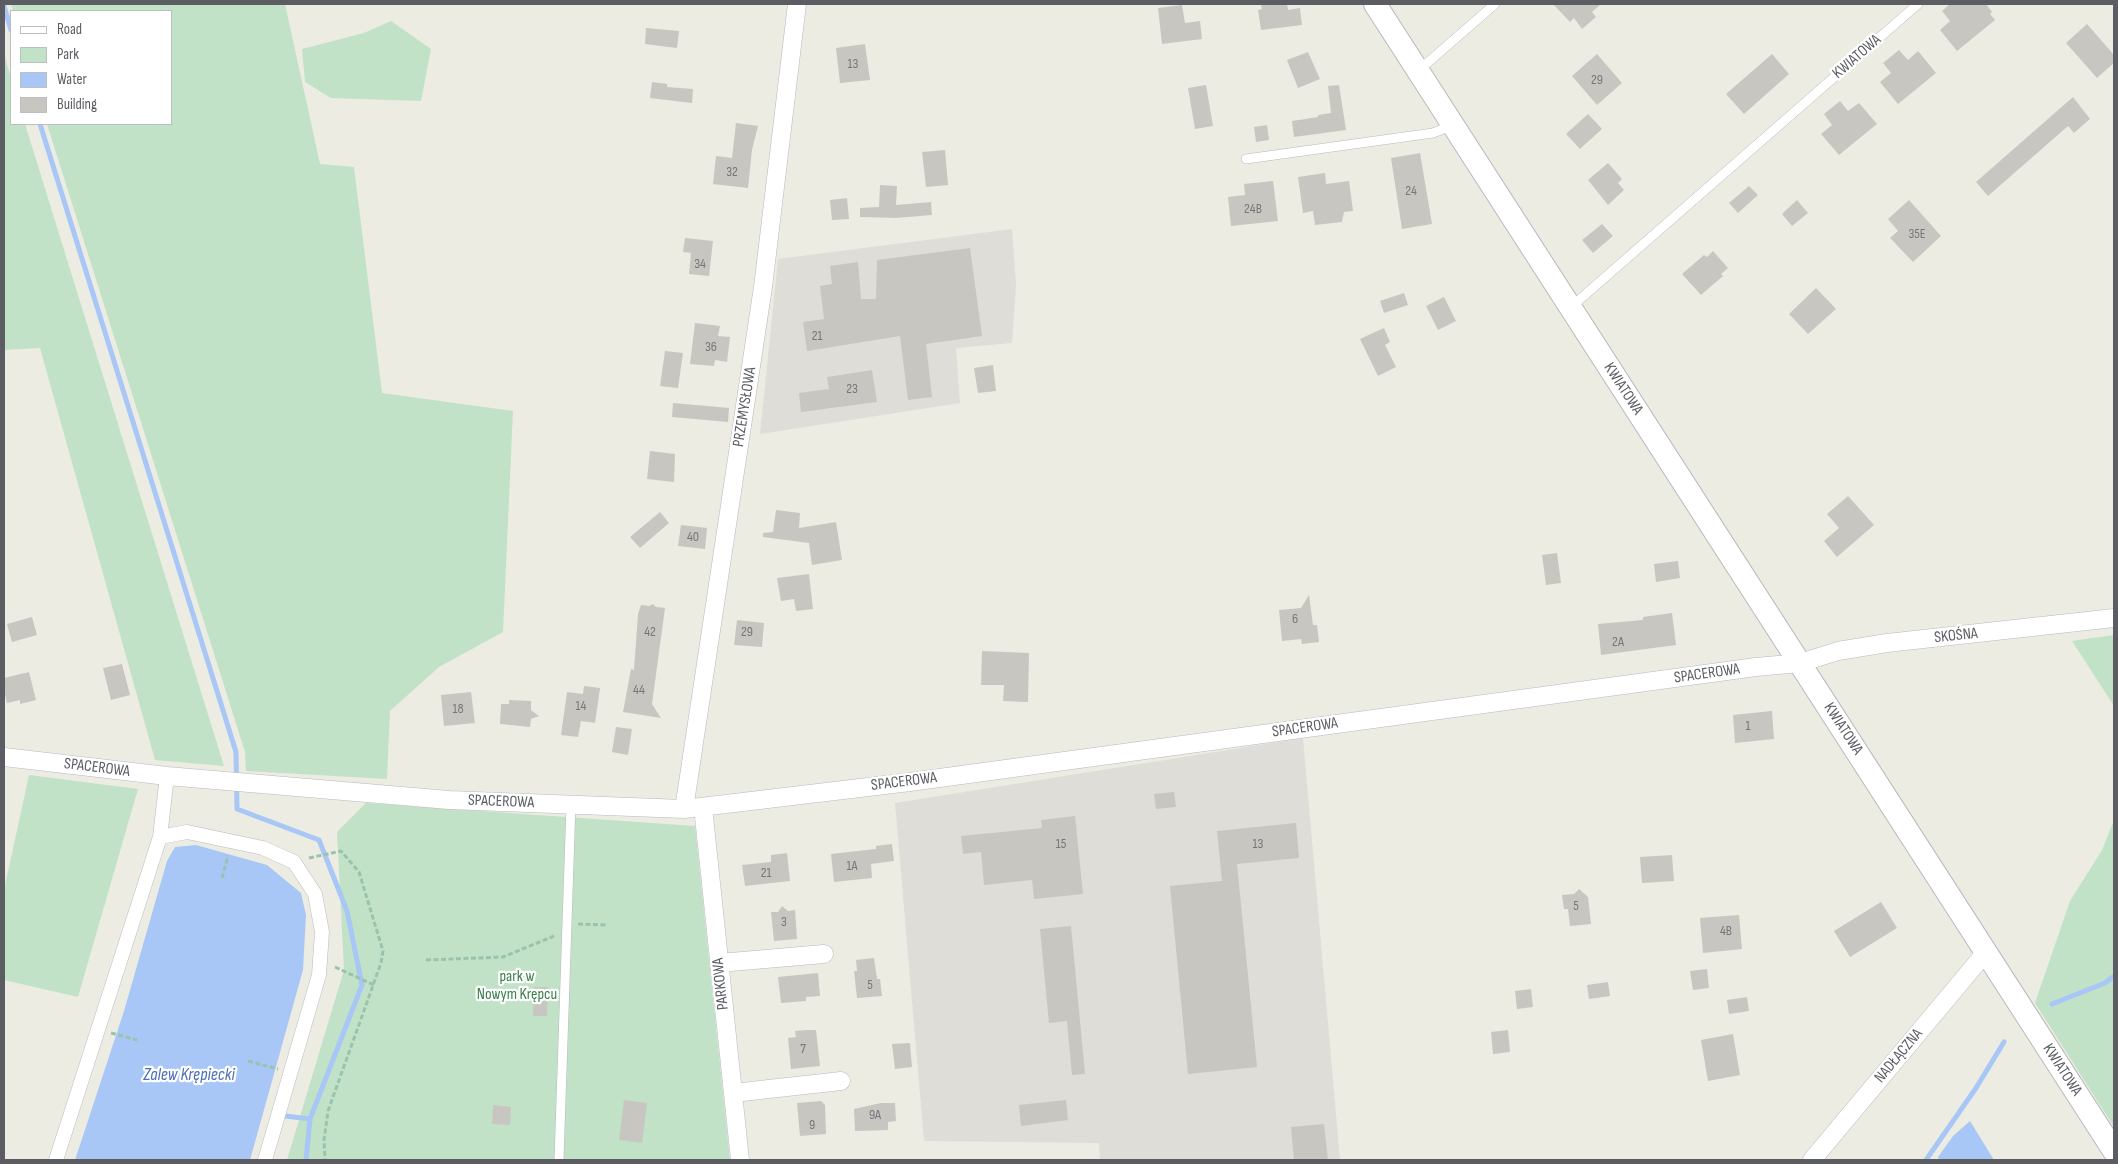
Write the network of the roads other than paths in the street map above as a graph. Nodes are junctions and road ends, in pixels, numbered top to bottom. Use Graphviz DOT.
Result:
graph roads {
  1 [pos="797,4"];
  2 [pos="1375,4"];
  3 [pos="1495,4"];
  4 [pos="1918,4"];
  5 [pos="1418,71"];
  6 [pos="1453,125"];
  7 [pos="1246,159"];
  8 [pos="1571,308"];
  9 [pos="2114,618"];
  10 [pos="1800,663"];
  11 [pos="4,757"];
  12 [pos="167,776"];
  13 [pos="571,804"];
  14 [pos="702,807"];
  15 [pos="684,809"];
  16 [pos="160,837"];
  17 [pos="1986,952"];
  18 [pos="824,954"];
  19 [pos="719,963"];
  20 [pos="841,1081"];
  21 [pos="733,1093"];
  22 [pos="2114,1151"];
  23 [pos="56,1160"];
  24 [pos="265,1160"];
  25 [pos="559,1160"];
  26 [pos="740,1160"];
  27 [pos="1812,1160"];
  1 -- 15 [label="street, PRZEMYSŁOWA"];
  2 -- 5 [label="street, KWIATOWA"];
  3 -- 5 [label="lane"];
  4 -- 8 [label="lane, KWIATOWA"];
  5 -- 6 [label="street, KWIATOWA"];
  6 -- 7 [label="lane"];
  6 -- 8 [label="street, KWIATOWA"];
  8 -- 10 [label="street, KWIATOWA"];
  9 -- 10 [label="street, SKOŚNA"];
  10 -- 14 [label="street, SPACEROWA"];
  10 -- 17 [label="street, KWIATOWA"];
  11 -- 12 [label="street, SPACEROWA"];
  12 -- 13 [label="street, SPACEROWA"];
  12 -- 16 [label="street"];
  13 -- 15 [label="street, SPACEROWA"];
  13 -- 25 [label="lane"];
  14 -- 15 [label="street, SPACEROWA"];
  14 -- 19 [label="street, PARKOWA"];
  16 -- 23 [label="street"];
  16 -- 24 [label="street"];
  17 -- 22 [label="street, KWIATOWA"];
  17 -- 27 [label="street, NADŁĄCZNA"];
  18 -- 19 [label="street"];
  19 -- 21 [label="street, PARKOWA"];
  20 -- 21 [label="street"];
  21 -- 26 [label="street, PARKOWA"];
}
